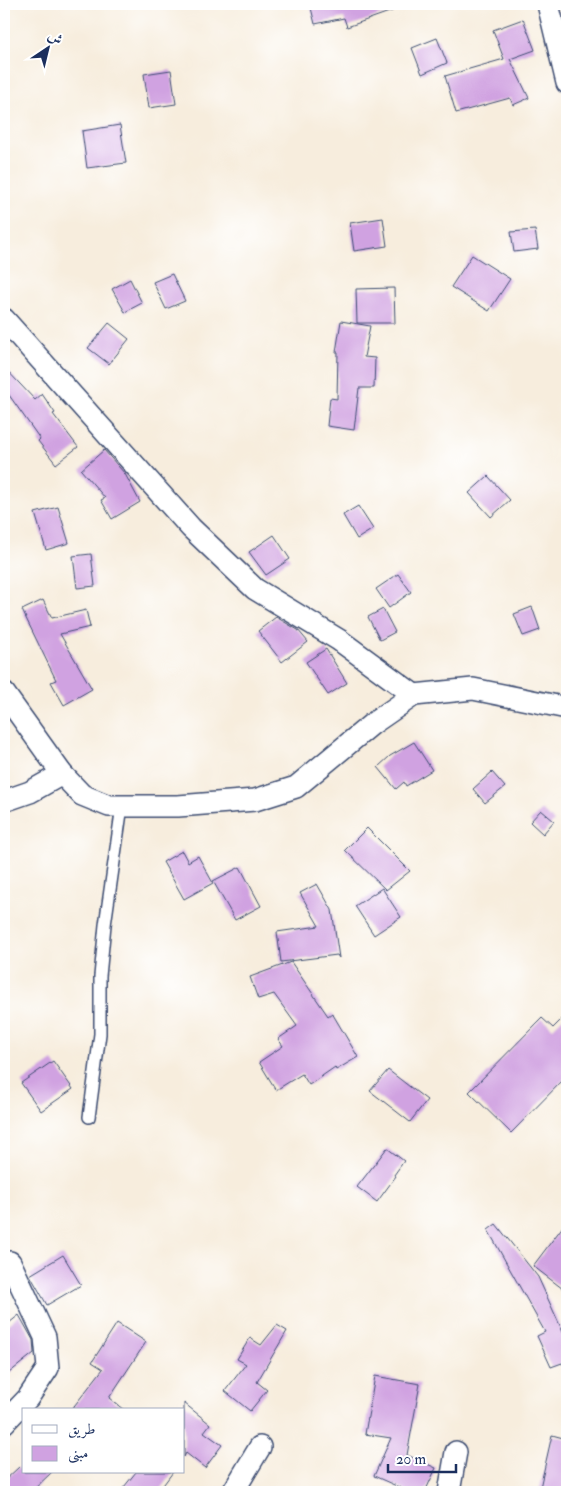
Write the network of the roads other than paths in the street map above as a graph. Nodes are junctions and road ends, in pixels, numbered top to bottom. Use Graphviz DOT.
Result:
graph roads {
  1 [pos="548,4"];
  2 [pos="567,83"];
  3 [pos="4,319"];
  4 [pos="4,693"];
  5 [pos="414,695"];
  6 [pos="567,708"];
  7 [pos="62,774"];
  8 [pos="4,801"];
  9 [pos="122,806"];
  10 [pos="89,1117"];
  11 [pos="10,1262"];
  12 [pos="4,1423"];
  13 [pos="260,1447"];
  14 [pos="456,1452"];
  15 [pos="233,1492"];
  16 [pos="449,1492"];
  1 -- 2 [label="street"];
  3 -- 5 [label="street"];
  4 -- 7 [label="street"];
  5 -- 6 [label="street"];
  5 -- 9 [label="street"];
  7 -- 8 [label="street"];
  7 -- 9 [label="street"];
  9 -- 10 [label="lane"];
  11 -- 12 [label="street"];
  13 -- 15 [label="street"];
  14 -- 16 [label="street"];
}
